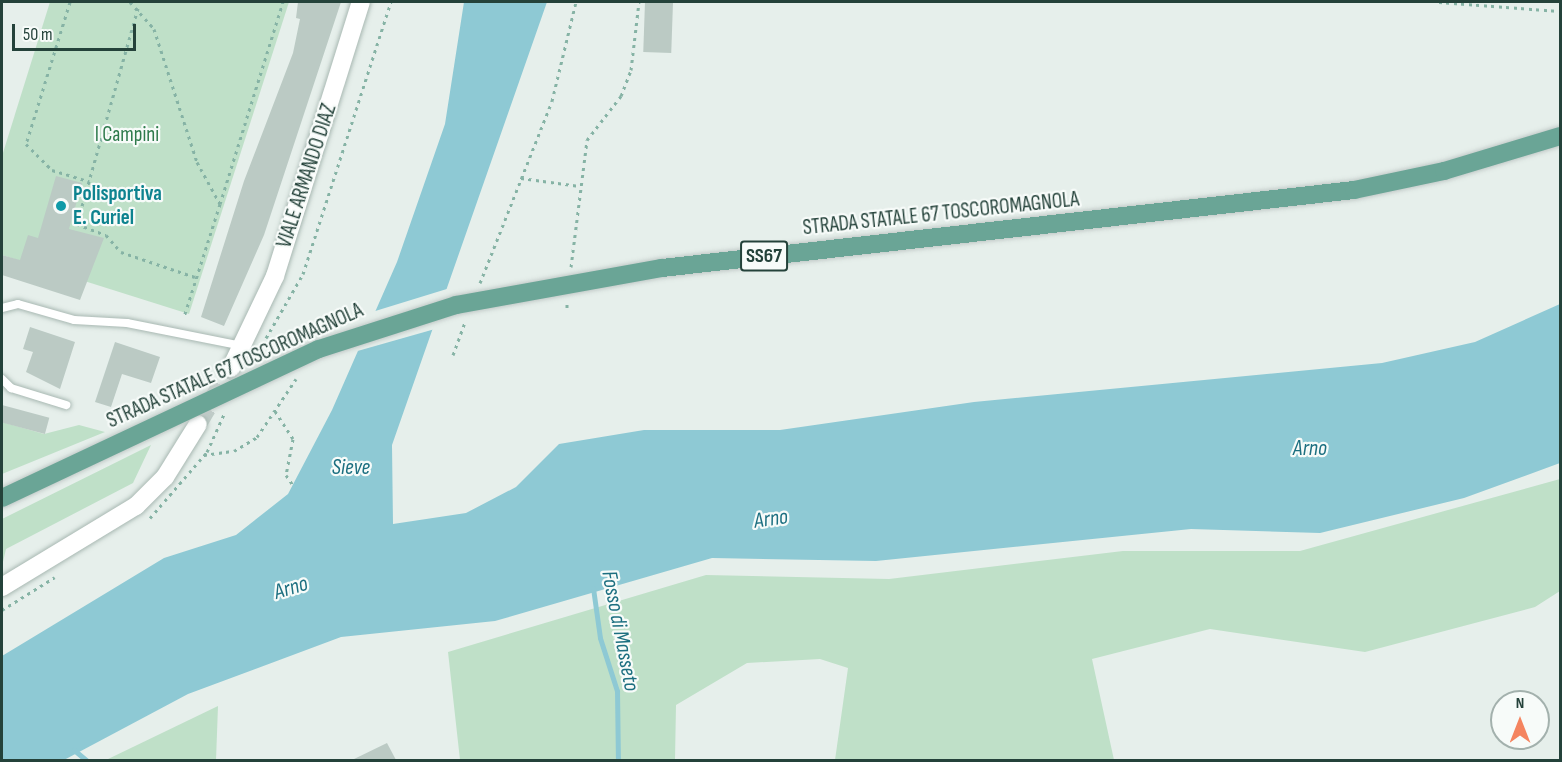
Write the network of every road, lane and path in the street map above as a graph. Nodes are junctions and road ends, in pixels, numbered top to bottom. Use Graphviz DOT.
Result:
graph roads {
  1 [pos="70,2"];
  2 [pos="130,2"];
  3 [pos="283,2"];
  4 [pos="361,2"];
  5 [pos="391,2"];
  6 [pos="576,2"];
  7 [pos="639,2"];
  8 [pos="1439,2"];
  9 [pos="1519,2"];
  10 [pos="1517,6"];
  11 [pos="138,8"];
  12 [pos="1560,11"];
  13 [pos="1560,136"];
  14 [pos="520,178"];
  15 [pos="89,181"];
  16 [pos="579,186"];
  17 [pos="220,204"];
  18 [pos="570,275"];
  19 [pos="195,277"];
  20 [pos="477,291"];
  21 [pos="568,297"];
  22 [pos="2,308"];
  23 [pos="567,309"];
  24 [pos="469,312"];
  25 [pos="184,316"];
  26 [pos="264,341"];
  27 [pos="243,346"];
  28 [pos="453,355"];
  29 [pos="231,368"];
  30 [pos="2,379"];
  31 [pos="295,380"];
  32 [pos="66,405"];
  33 [pos="275,411"];
  34 [pos="198,424"];
  35 [pos="204,456"];
  36 [pos="293,485"];
  37 [pos="2,498"];
  38 [pos="2,587"];
  39 [pos="257,760"];
  40 [pos="284,760"];
  1 -- 15 [label="path"];
  2 -- 11 [label="path"];
  3 -- 17 [label="path"];
  4 -- 27 [label="street, VIALE ARMANDO DIAZ"];
  5 -- 26 [label="path"];
  6 -- 14 [label="path"];
  7 -- 16 [label="path"];
  8 -- 10 [label="path"];
  9 -- 10 [label="path"];
  10 -- 12 [label="path"];
  11 -- 15 [label="path"];
  11 -- 17 [label="path"];
  13 -- 37 [label="main road, STRADA STATALE 67 TOSCOROMAGNOLA / SS67, bridge"];
  14 -- 16 [label="path"];
  14 -- 20 [label="path"];
  15 -- 19 [label="path"];
  16 -- 18 [label="path"];
  17 -- 19 [label="path"];
  19 -- 25 [label="path"];
  21 -- 23 [label="path"];
  22 -- 27 [label="lane"];
  24 -- 28 [label="path"];
  27 -- 29 [label="street, VIALE ARMANDO DIAZ"];
  30 -- 32 [label="lane"];
  31 -- 33 [label="path"];
  33 -- 35 [label="path"];
  33 -- 36 [label="path"];
  34 -- 38 [label="street"];
  39 -- 40 [label="path"];
}
